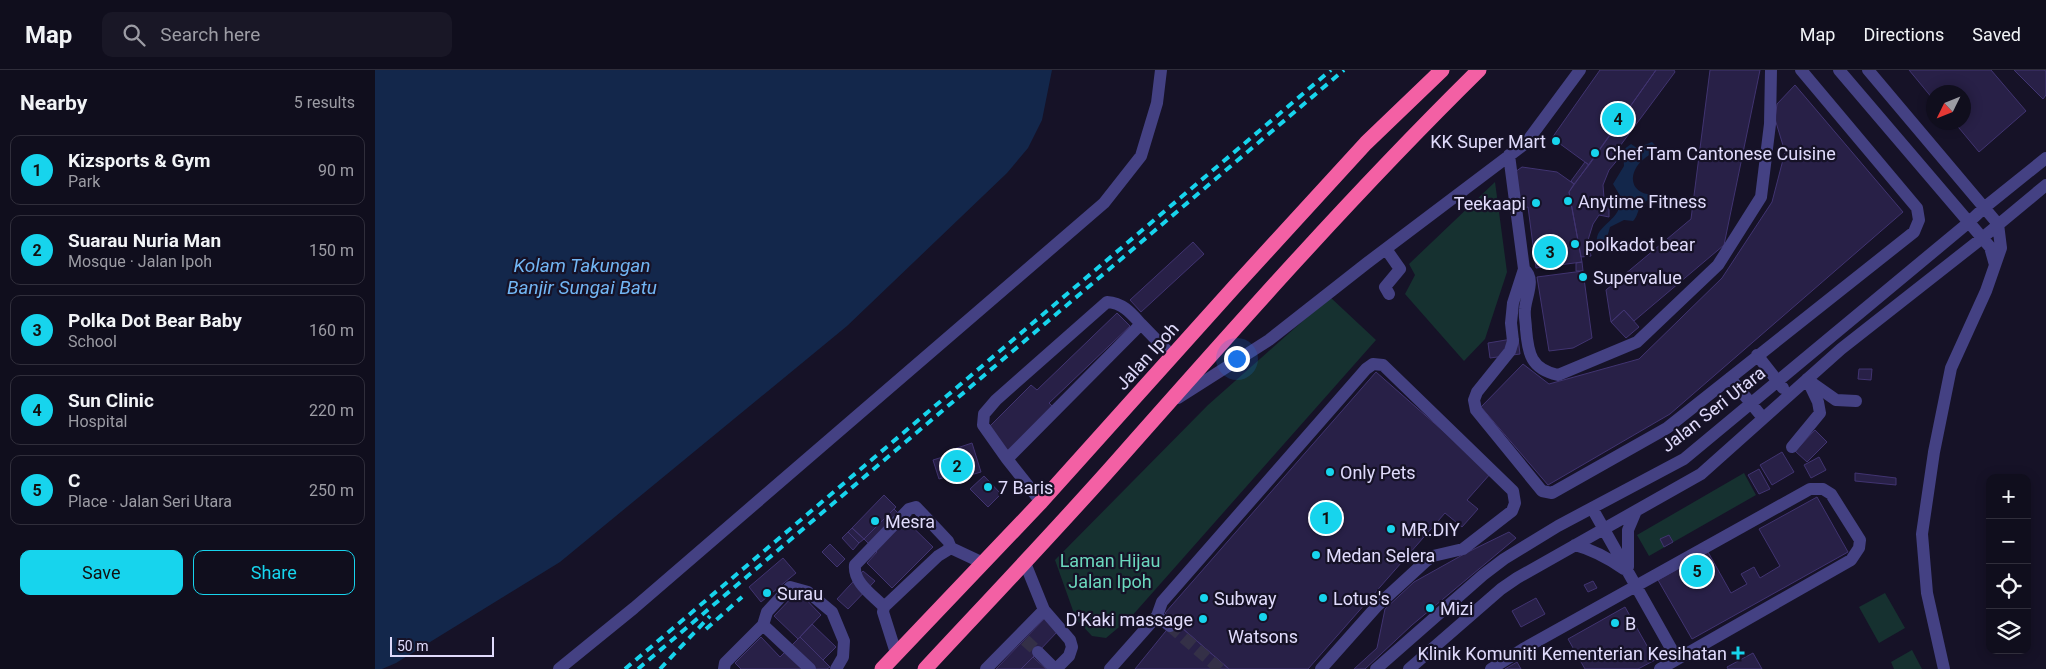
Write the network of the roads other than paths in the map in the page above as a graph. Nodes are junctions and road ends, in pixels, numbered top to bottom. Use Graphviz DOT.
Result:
graph roads {
  1 [pos="1161,70"];
  2 [pos="1441,70"];
  3 [pos="1479,70"];
  4 [pos="1580,70"];
  5 [pos="1771,70"];
  6 [pos="1801,70"];
  7 [pos="1839,70"];
  8 [pos="1868,70"];
  9 [pos="1509,156"];
  10 [pos="2046,158"];
  11 [pos="2046,185"];
  12 [pos="1985,207"];
  13 [pos="1968,223"];
  14 [pos="1998,224"];
  15 [pos="1981,239"];
  16 [pos="1386,249"];
  17 [pos="1995,265"];
  18 [pos="1523,269"];
  19 [pos="1389,294"];
  20 [pos="1141,324"];
  21 [pos="1757,355"];
  22 [pos="1172,356"];
  23 [pos="1730,378"];
  24 [pos="1807,379"];
  25 [pos="1777,381"];
  26 [pos="1789,395"];
  27 [pos="1856,401"];
  28 [pos="1751,404"];
  29 [pos="1165,406"];
  30 [pos="1763,418"];
  31 [pos="1792,447"];
  32 [pos="1007,459"];
  33 [pos="1041,502"];
  34 [pos="1592,508"];
  35 [pos="1636,511"];
  36 [pos="1604,529"];
  37 [pos="1575,545"];
  38 [pos="951,548"];
  39 [pos="983,563"];
  40 [pos="1025,563"];
  41 [pos="1628,572"];
  42 [pos="1636,586"];
  43 [pos="884,607"];
  44 [pos="1044,610"];
  45 [pos="1157,616"];
  46 [pos="763,625"];
  47 [pos="1170,626"];
  48 [pos="1038,652"];
  49 [pos="896,654"];
  50 [pos="1677,659"];
  51 [pos="559,669"];
  52 [pos="724,669"];
  53 [pos="810,669"];
  54 [pos="836,669"];
  55 [pos="882,669"];
  56 [pos="925,669"];
  57 [pos="986,669"];
  58 [pos="1055,669"];
  59 [pos="1110,669"];
  60 [pos="1321,669"];
  61 [pos="1376,669"];
  62 [pos="1409,669"];
  63 [pos="1491,669"];
  64 [pos="1660,669"];
  65 [pos="1944,669"];
  1 -- 51 [label="street"];
  2 -- 22 [label="highway, Jalan Ipoh"];
  3 -- 29 [label="highway"];
  4 -- 9 [label="street"];
  5 -- 18 [label="street"];
  6 -- 21 [label="street"];
  7 -- 13 [label="street"];
  8 -- 12 [label="street"];
  9 -- 16 [label="street"];
  9 -- 18 [label="street"];
  10 -- 12 [label="street, Jalan Seri Utara"];
  11 -- 14 [label="street, Jalan Seri Utara"];
  12 -- 13 [label="street, Jalan Seri Utara"];
  12 -- 14 [label="street"];
  13 -- 15 [label="street"];
  13 -- 25 [label="street, Jalan Seri Utara"];
  14 -- 15 [label="street, Jalan Seri Utara"];
  14 -- 17 [label="street"];
  15 -- 17 [label="street"];
  15 -- 24 [label="street, Jalan Seri Utara"];
  16 -- 19 [label="street"];
  16 -- 29 [label="street"];
  17 -- 65 [label="street"];
  18 -- 23 [label="street"];
  20 -- 22 [label="street"];
  20 -- 32 [label="street"];
  20 -- 32 [label="street"];
  21 -- 23 [label="street"];
  21 -- 25 [label="street"];
  22 -- 33 [label="highway, Jalan Ipoh"];
  23 -- 28 [label="street"];
  24 -- 26 [label="street, Jalan Seri Utara"];
  24 -- 27 [label="street"];
  24 -- 31 [label="street"];
  25 -- 26 [label="street"];
  25 -- 28 [label="street, Jalan Seri Utara"];
  26 -- 30 [label="street, Jalan Seri Utara"];
  28 -- 30 [label="street"];
  28 -- 34 [label="street, Jalan Seri Utara"];
  29 -- 40 [label="highway"];
  30 -- 35 [label="street, Jalan Seri Utara"];
  32 -- 33 [label="street"];
  33 -- 39 [label="highway, Jalan Ipoh"];
  34 -- 36 [label="street"];
  34 -- 61 [label="street, Jalan Seri Utara"];
  35 -- 36 [label="street, Jalan Seri Utara"];
  35 -- 41 [label="street"];
  36 -- 37 [label="street, Jalan Seri Utara"];
  36 -- 41 [label="street"];
  37 -- 41 [label="street"];
  37 -- 62 [label="street, Jalan Seri Utara"];
  38 -- 39 [label="street"];
  38 -- 43 [label="street"];
  38 -- 43 [label="street"];
  39 -- 49 [label="highway, Jalan Ipoh"];
  40 -- 44 [label="street"];
  40 -- 56 [label="highway"];
  41 -- 42 [label="street"];
  42 -- 50 [label="street"];
  42 -- 50 [label="street"];
  42 -- 63 [label="street"];
  43 -- 49 [label="street"];
  44 -- 57 [label="street"];
  44 -- 58 [label="street"];
  45 -- 47 [label="street"];
  45 -- 59 [label="street"];
  45 -- 60 [label="street"];
  46 -- 52 [label="street"];
  46 -- 53 [label="street"];
  46 -- 54 [label="street"];
  48 -- 58 [label="street"];
  49 -- 55 [label="highway, Jalan Ipoh"];
  50 -- 64 [label="street"];
}
